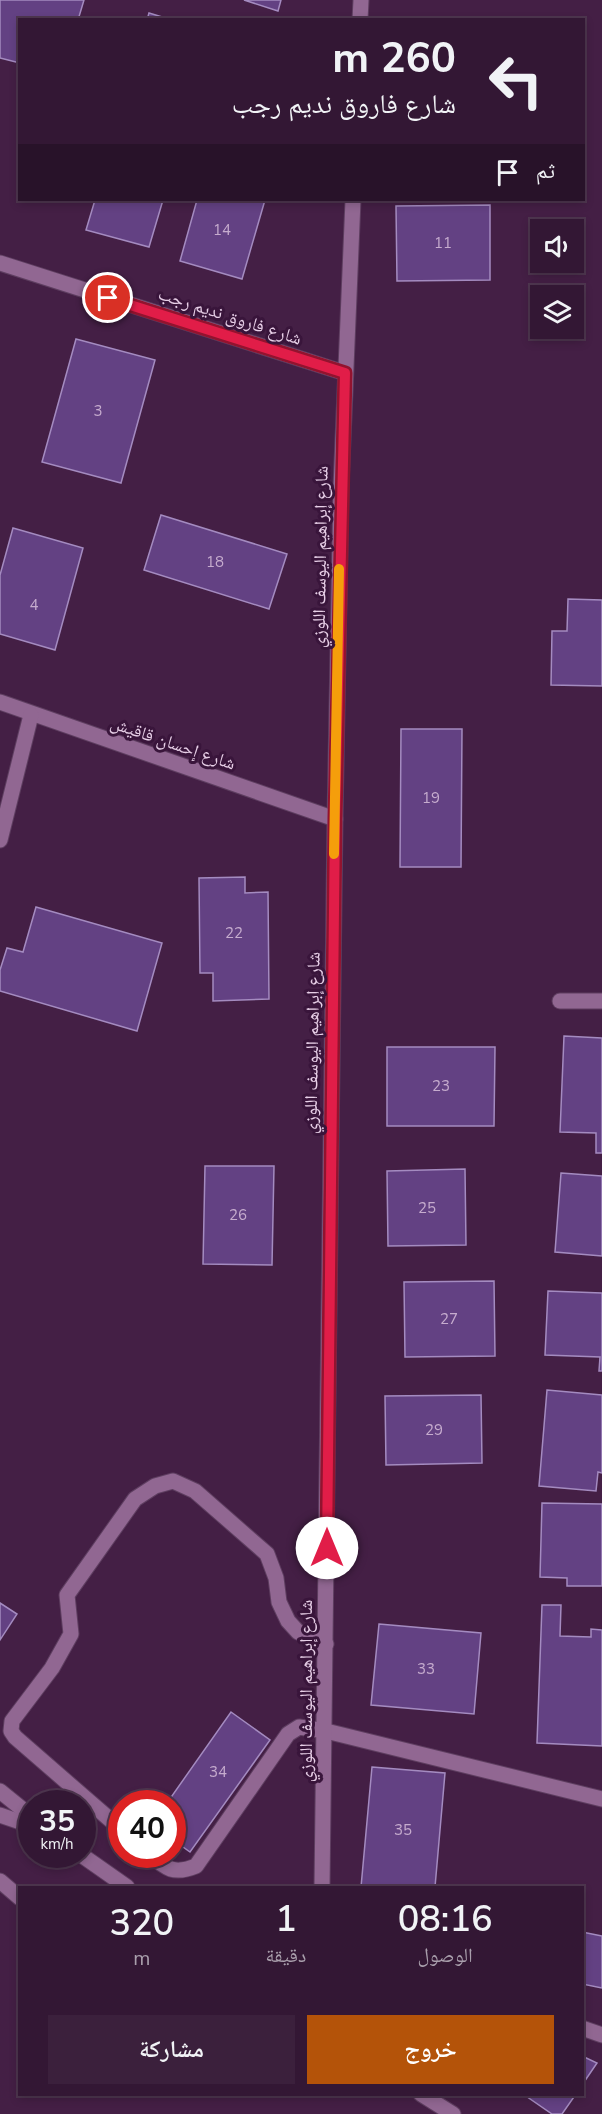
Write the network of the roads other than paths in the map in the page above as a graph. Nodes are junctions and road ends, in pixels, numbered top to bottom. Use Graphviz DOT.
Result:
graph roads {
  1 [pos="361,0"];
  2 [pos="360,18"];
  3 [pos="353,201"];
  4 [pos="0,263"];
  5 [pos="345,373"];
  6 [pos="0,702"];
  7 [pos="31,715"];
  8 [pos="335,819"];
  9 [pos="0,840"];
  10 [pos="560,1001"];
  11 [pos="602,1001"];
  12 [pos="326,1644"];
  13 [pos="326,1731"];
  14 [pos="0,1791"];
  15 [pos="602,1799"];
  16 [pos="18,1806"];
  17 [pos="0,1815"];
  18 [pos="108,1818"];
  19 [pos="18,1821"];
  20 [pos="96,1865"];
  21 [pos="170,1868"];
  22 [pos="0,1881"];
  23 [pos="126,1886"];
  24 [pos="322,1886"];
  25 [pos="18,1896"];
  26 [pos="584,2029"];
  27 [pos="602,2035"];
  28 [pos="424,2096"];
  29 [pos="453,2114"];
  1 -- 2 [label="street"];
  3 -- 5 [label="street, شارع إبراهيم اليوسف اللوزي"];
  4 -- 5 [label="street, شارع فاروق نديم رجب"];
  5 -- 8 [label="street, شارع إبراهيم اليوسف اللوزي"];
  6 -- 7 [label="street, شارع إحسان قاقيش"];
  7 -- 8 [label="street, شارع إحسان قاقيش"];
  7 -- 9 [label="street"];
  8 -- 12 [label="street, شارع إبراهيم اليوسف اللوزي"];
  10 -- 11 [label="street"];
  12 -- 13 [label="street, شارع إبراهيم اليوسف اللوزي"];
  12 -- 18 [label="street"];
  13 -- 15 [label="street"];
  13 -- 21 [label="street"];
  13 -- 24 [label="street, شارع إبراهيم اليوسف اللوزي"];
  14 -- 16 [label="street"];
  17 -- 19 [label="street"];
  20 -- 23 [label="street"];
  22 -- 25 [label="street"];
  26 -- 27 [label="street"];
  28 -- 29 [label="street"];
}
